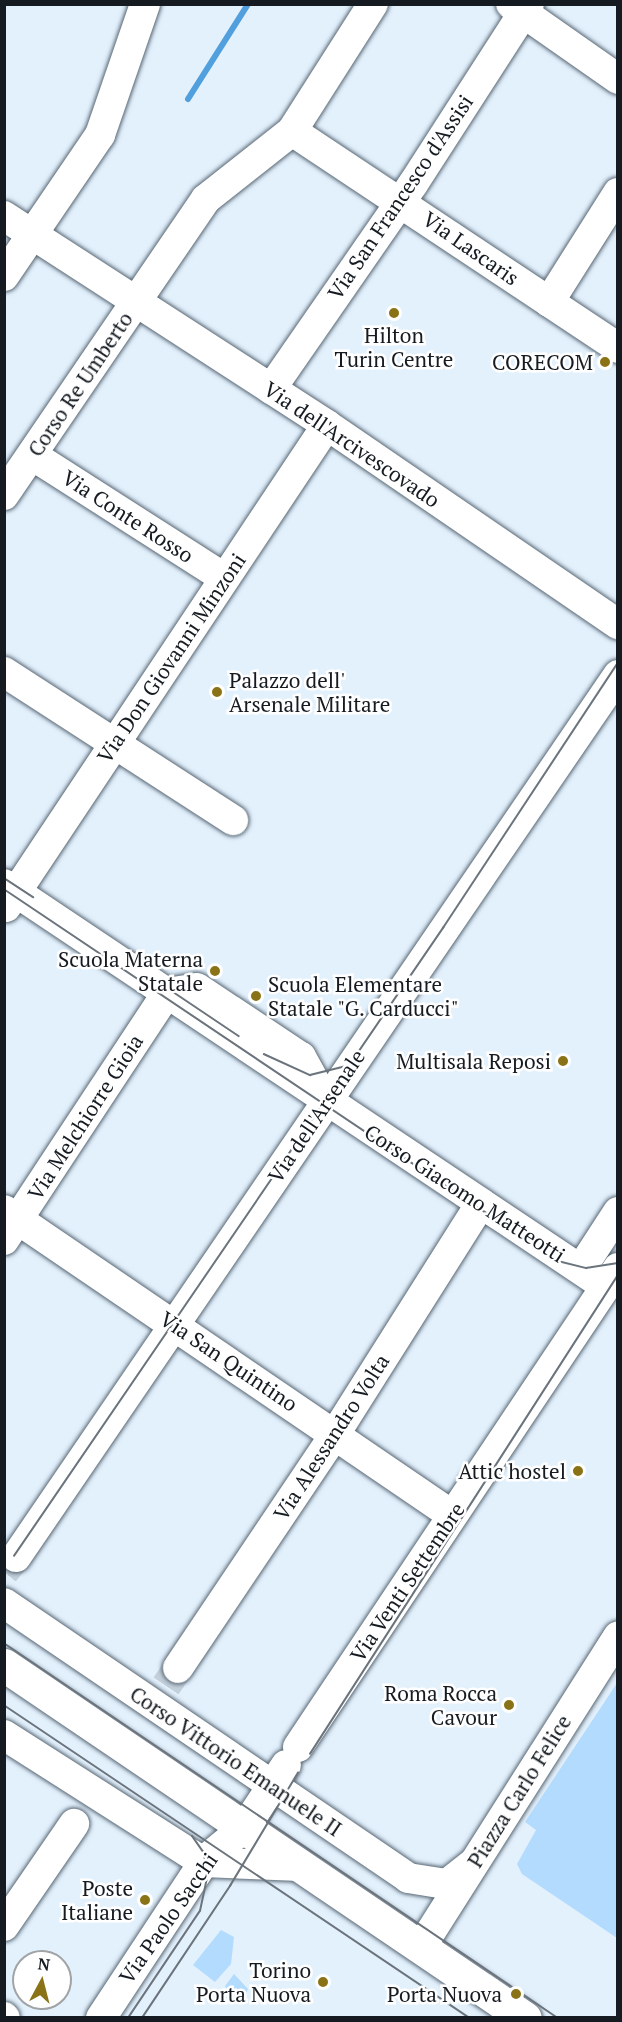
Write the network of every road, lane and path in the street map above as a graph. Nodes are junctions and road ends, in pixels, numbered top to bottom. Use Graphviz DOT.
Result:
graph roads {
  1 [pos="373,4"];
  2 [pos="521,7"];
  3 [pos="136,8"];
  4 [pos="618,79"];
  5 [pos="292,131"];
  6 [pos="618,193"];
  7 [pos="400,202"];
  8 [pos="4,216"];
  9 [pos="33,236"];
  10 [pos="4,276"];
  11 [pos="136,302"];
  12 [pos="549,302"];
  13 [pos="618,348"];
  14 [pos="271,389"];
  15 [pos="327,425"];
  16 [pos="32,455"];
  17 [pos="4,495"];
  18 [pos="224,578"];
  19 [pos="618,624"];
  20 [pos="4,672"];
  21 [pos="618,675"];
  22 [pos="114,743"];
  23 [pos="233,820"];
  24 [pos="8,895"];
  25 [pos="166,993"];
  26 [pos="326,1101"];
  27 [pos="481,1203"];
  28 [pos="618,1212"];
  29 [pos="9,1223"];
  30 [pos="601,1274"];
  31 [pos="174,1324"];
  32 [pos="335,1434"];
  33 [pos="452,1515"];
  34 [pos="16,1557"];
  35 [pos="4,1603"];
  36 [pos="618,1636"];
  37 [pos="4,1665"];
  38 [pos="166,1686"];
  39 [pos="4,1735"];
  40 [pos="285,1766"];
  41 [pos="85,1808"];
  42 [pos="245,1827"];
  43 [pos="203,1862"];
  44 [pos="473,1864"];
  45 [pos="300,1866"];
  46 [pos="4,1926"];
  47 [pos="421,1947"];
  48 [pos="101,2018"];
  49 [pos="525,2018"];
  1 -- 5 [label="street, Corso Re Umberto"];
  2 -- 4 [label="street"];
  2 -- 7 [label="street, Via San Francesco d'Assisi"];
  3 -- 9 [label="street"];
  5 -- 7 [label="street, Via Lascaris"];
  5 -- 11 [label="street, Corso Re Umberto"];
  6 -- 12 [label="street"];
  7 -- 12 [label="street, Via Lascaris"];
  7 -- 14 [label="street, Via San Francesco d'Assisi"];
  8 -- 9 [label="street, Via dell'Arcivescovado"];
  9 -- 10 [label="street"];
  9 -- 11 [label="street, Via dell'Arcivescovado"];
  11 -- 14 [label="street, Via dell'Arcivescovado"];
  11 -- 16 [label="street, Corso Re Umberto"];
  12 -- 13 [label="street, Via Lascaris"];
  14 -- 15 [label="street, Via dell'Arcivescovado"];
  15 -- 18 [label="street, Via Don Giovanni Minzoni"];
  15 -- 19 [label="street, Via dell'Arcivescovado"];
  16 -- 17 [label="street, Corso Re Umberto"];
  16 -- 18 [label="street, Via Conte Rosso"];
  18 -- 22 [label="street, Via Don Giovanni Minzoni"];
  20 -- 22 [label="street"];
  21 -- 26 [label="street, Via dell'Arsenale"];
  22 -- 23 [label="street"];
  22 -- 24 [label="street, Via Don Giovanni Minzoni"];
  24 -- 25 [label="street, Corso Giacomo Matteotti"];
  25 -- 26 [label="street, Corso Giacomo Matteotti"];
  25 -- 29 [label="street, Via Melchiorre Gioia"];
  26 -- 27 [label="street, Corso Giacomo Matteotti"];
  26 -- 31 [label="street, Via dell'Arsenale"];
  27 -- 30 [label="street, Corso Giacomo Matteotti"];
  27 -- 32 [label="street, Via Alessandro Volta"];
  28 -- 30 [label="street, Via Venti Settembre"];
  29 -- 31 [label="street, Via San Quintino"];
  30 -- 33 [label="street, Via Venti Settembre"];
  31 -- 32 [label="street, Via San Quintino"];
  31 -- 34 [label="street, Via dell'Arsenale"];
  32 -- 33 [label="street, Via San Quintino"];
  32 -- 38 [label="street, Via Alessandro Volta"];
  33 -- 40 [label="street, Via Venti Settembre"];
  35 -- 38 [label="street, Corso Vittorio Emanuele II"];
  36 -- 44 [label="street, Piazza Carlo Felice"];
  37 -- 42 [label="main road"];
  38 -- 40 [label="street, Corso Vittorio Emanuele II"];
  39 -- 41 [label="street"];
  40 -- 42 [label="street, Via Venti Settembre"];
  40 -- 44 [label="street, Corso Vittorio Emanuele II"];
  41 -- 43 [label="street"];
  41 -- 46 [label="street"];
  42 -- 43 [label="street, Via Paolo Sacchi"];
  42 -- 45 [label="main road"];
  43 -- 45 [label="street"];
  43 -- 48 [label="street, Via Paolo Sacchi"];
  44 -- 47 [label="street, Piazza Carlo Felice"];
  45 -- 47 [label="main road"];
  47 -- 49 [label="main road"];
}
